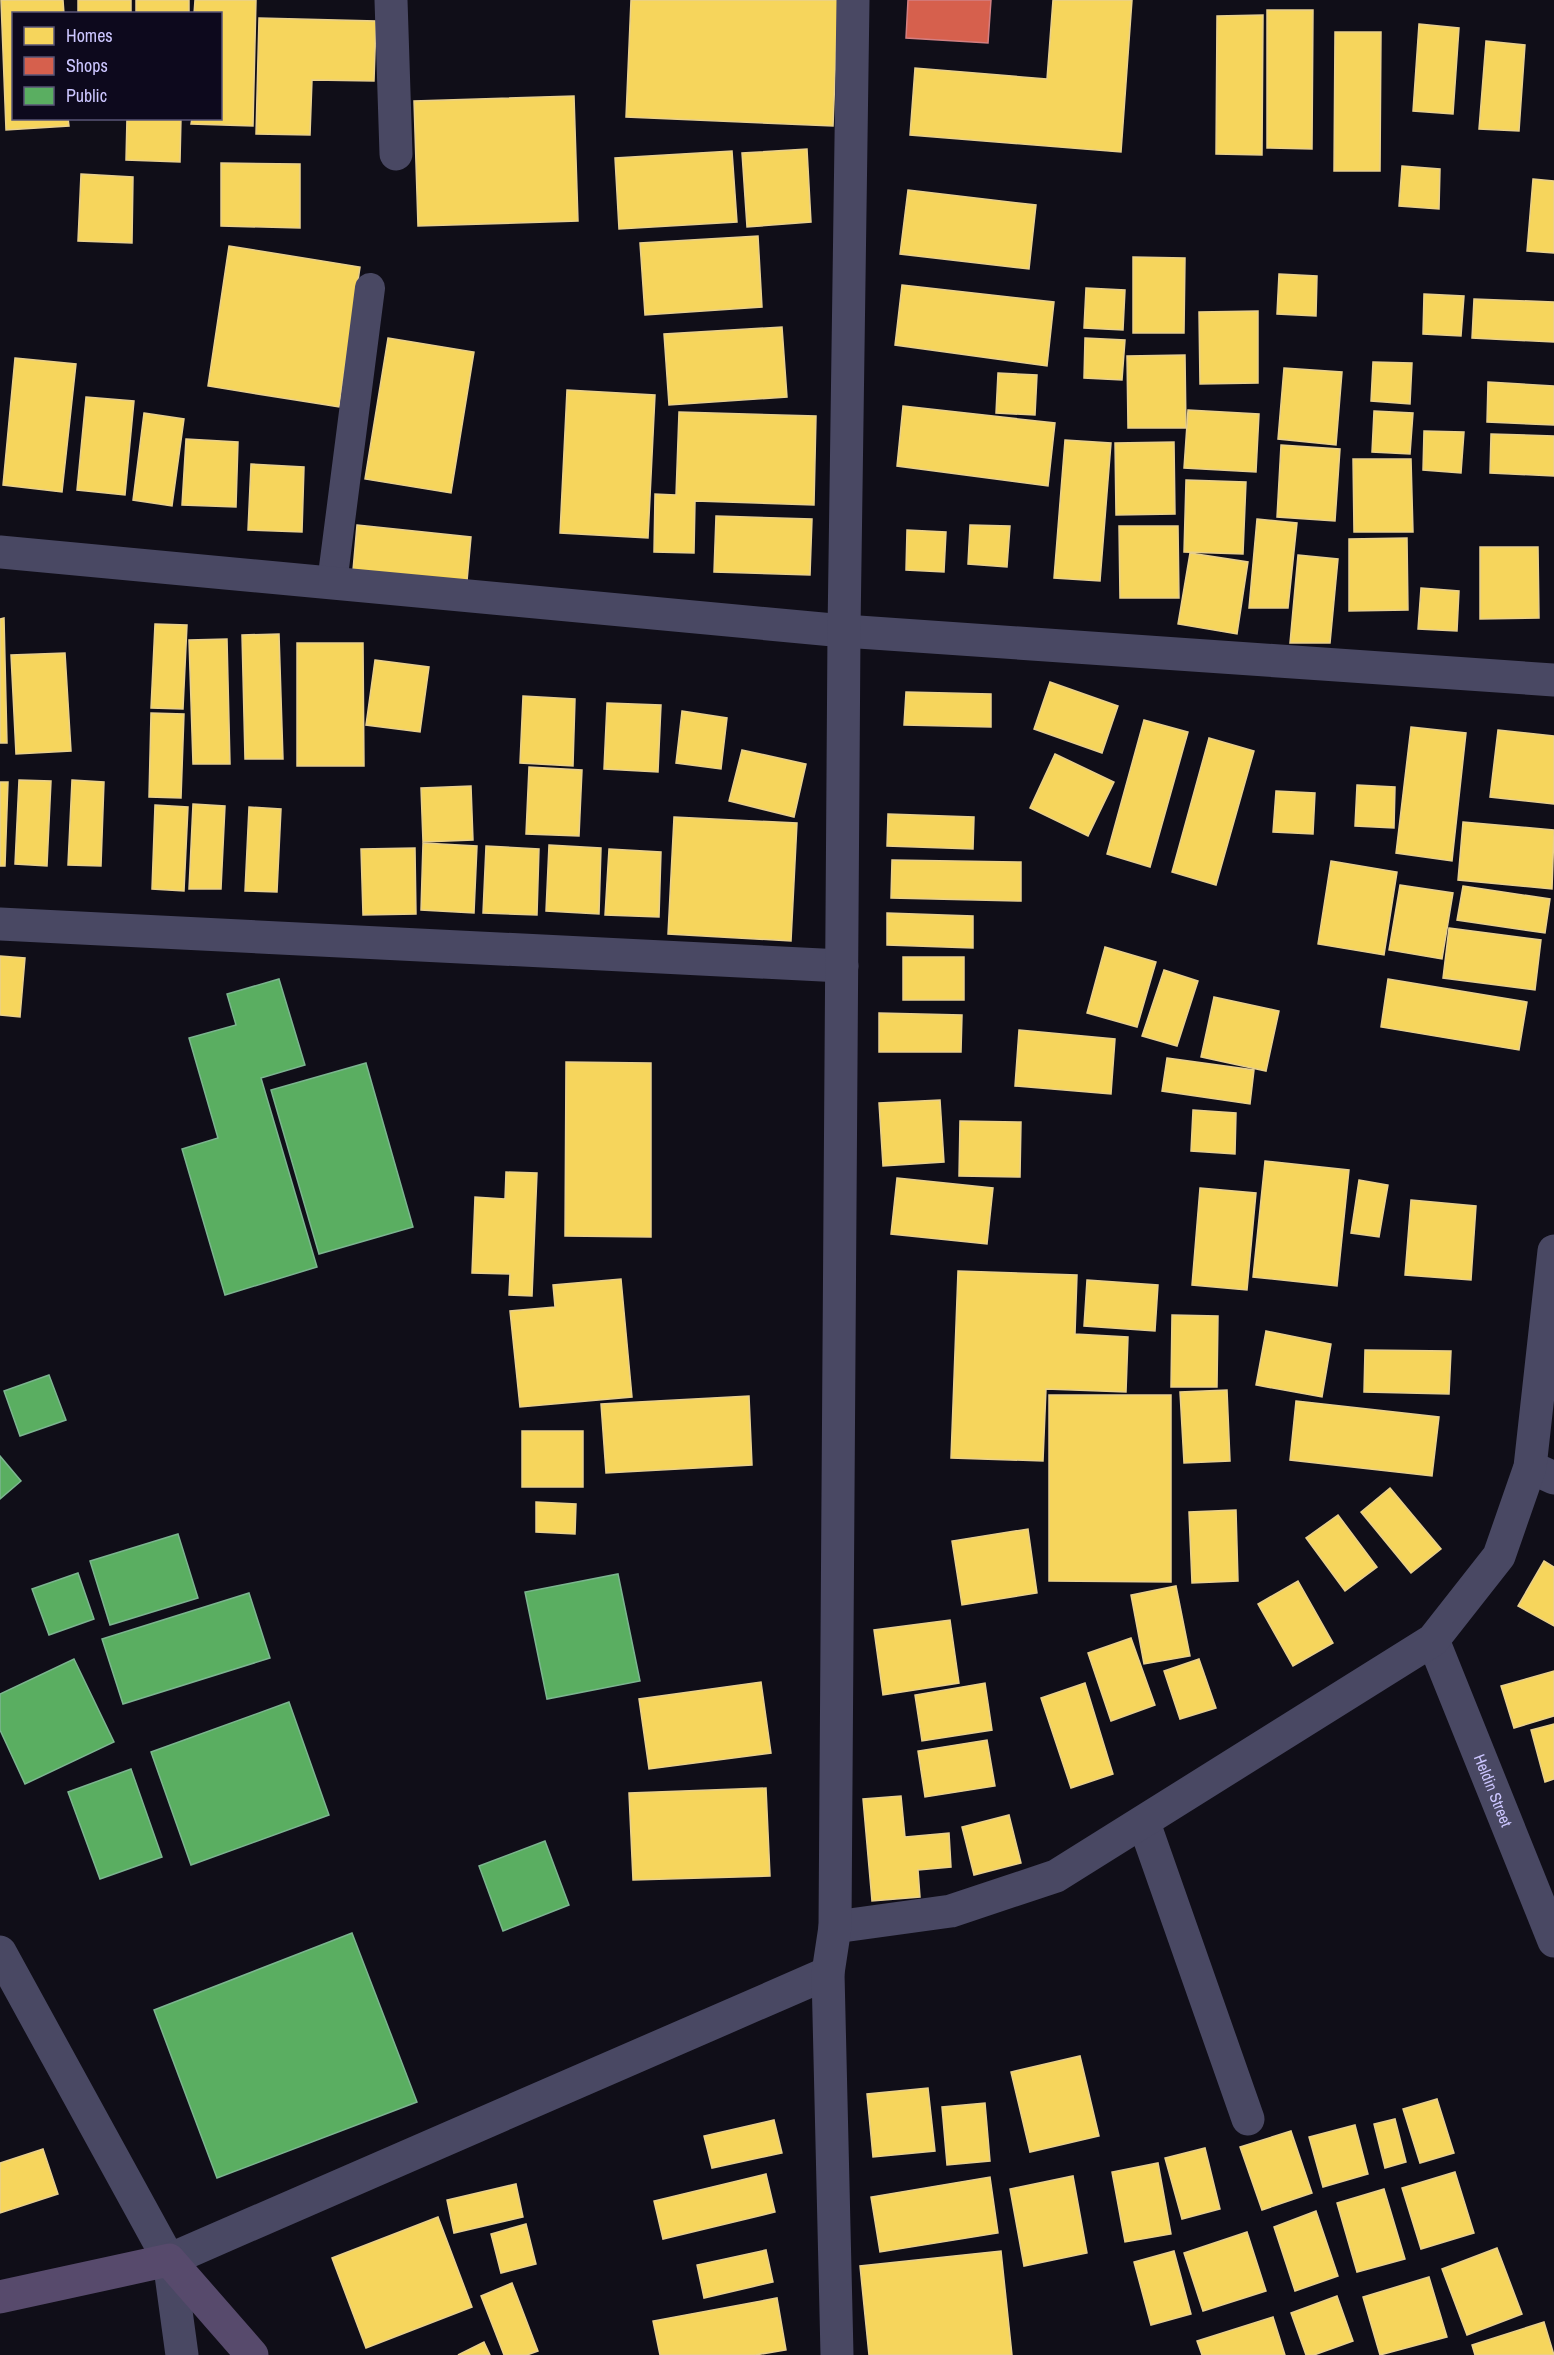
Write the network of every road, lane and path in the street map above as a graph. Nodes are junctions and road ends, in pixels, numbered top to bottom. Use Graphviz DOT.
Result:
graph roads {
  1 [pos="392,0"];
  2 [pos="853,0"];
  3 [pos="396,154"];
  4 [pos="370,288"];
  5 [pos="0,552"];
  6 [pos="332,583"];
  7 [pos="844,631"];
  8 [pos="1554,680"];
  9 [pos="0,924"];
  10 [pos="842,966"];
  11 [pos="1554,1251"];
  12 [pos="1542,1473"];
  13 [pos="1433,1640"];
  14 [pos="1144,1823"];
  15 [pos="836,1927"];
  16 [pos="1554,1941"];
  17 [pos="0,1952"];
  18 [pos="828,1973"];
  19 [pos="1248,2119"];
  20 [pos="169,2260"];
  21 [pos="0,2297"];
  22 [pos="182,2355"];
  23 [pos="252,2355"];
  24 [pos="837,2355"];
  1 -- 3 [label="street"];
  2 -- 7 [label="street"];
  4 -- 6 [label="lane"];
  5 -- 6 [label="street"];
  6 -- 7 [label="street"];
  7 -- 8 [label="street"];
  7 -- 10 [label="street"];
  9 -- 10 [label="street"];
  10 -- 15 [label="street"];
  11 -- 12 [label="street"];
  12 -- 13 [label="street"];
  13 -- 14 [label="street"];
  13 -- 16 [label="street, Heldin Street"];
  14 -- 15 [label="street"];
  14 -- 19 [label="street"];
  15 -- 18 [label="street"];
  17 -- 20 [label="street"];
  18 -- 20 [label="street"];
  18 -- 24 [label="street"];
  20 -- 21 [label="main road"];
  20 -- 22 [label="street"];
  20 -- 23 [label="main road"];
}
